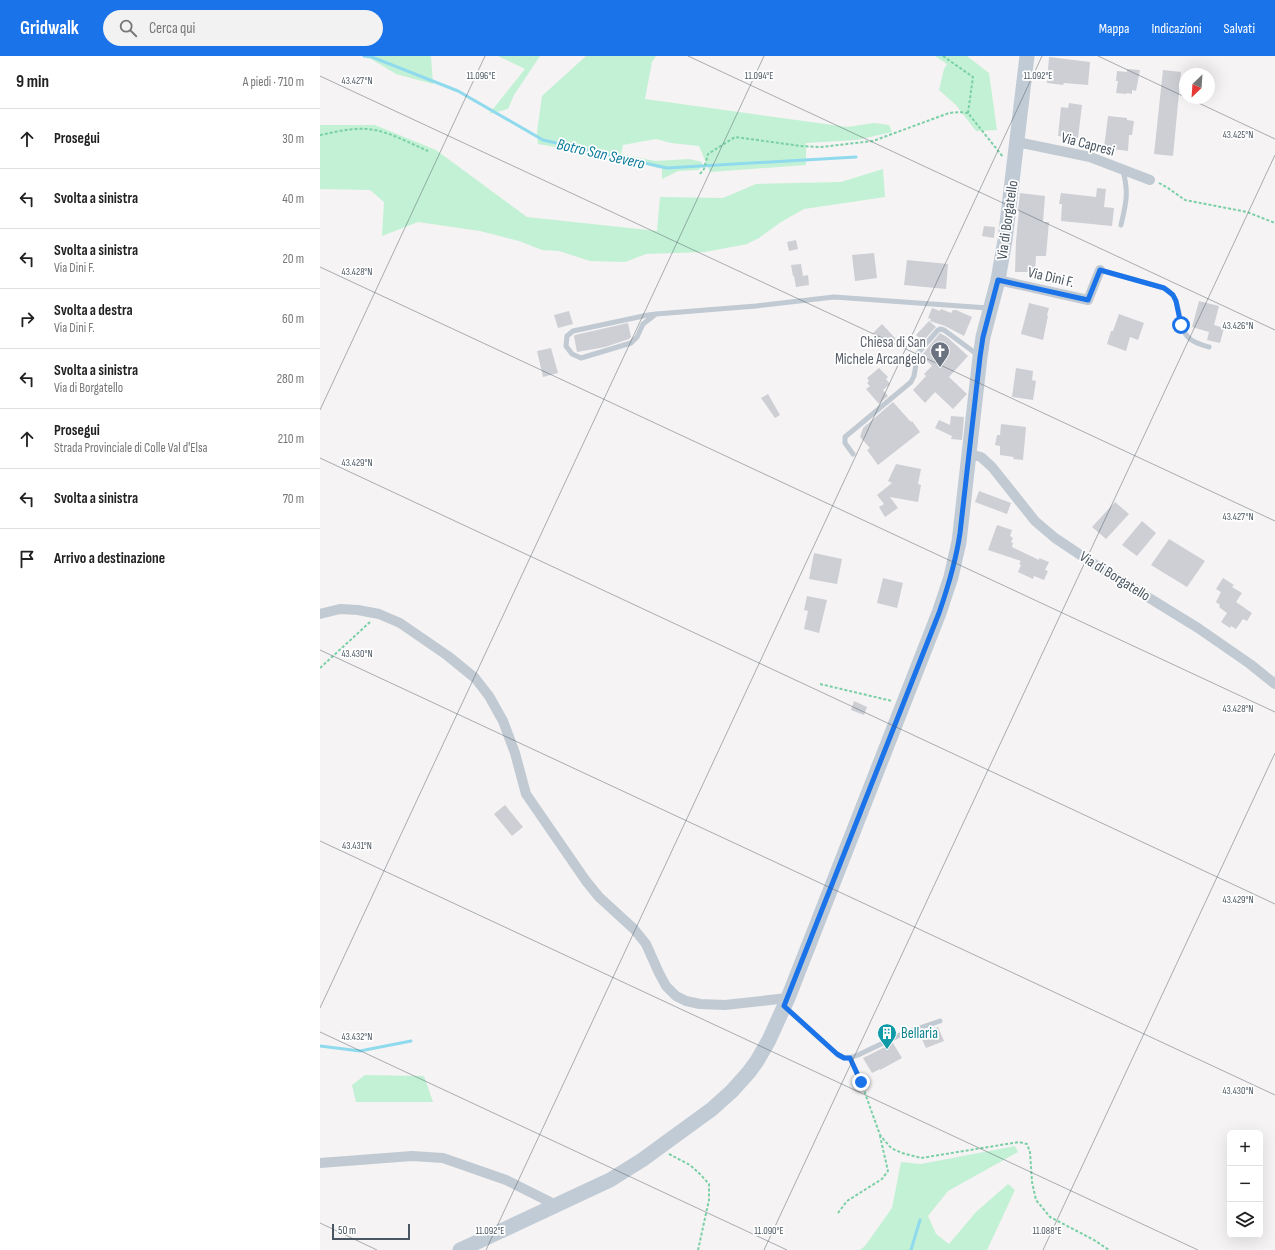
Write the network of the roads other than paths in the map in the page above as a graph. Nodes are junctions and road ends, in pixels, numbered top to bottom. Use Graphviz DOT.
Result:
graph roads {
  1 [pos="1027,56"];
  2 [pos="1017,142"];
  3 [pos="1123,169"];
  4 [pos="1150,180"];
  5 [pos="1121,224"];
  6 [pos="1100,270"];
  7 [pos="998,280"];
  8 [pos="991,308"];
  9 [pos="656,314"];
  10 [pos="1209,347"];
  11 [pos="980,357"];
  12 [pos="853,454"];
  13 [pos="969,454"];
  14 [pos="320,614"];
  15 [pos="1275,684"];
  16 [pos="786,1002"];
  17 [pos="940,1021"];
  18 [pos="320,1163"];
  19 [pos="556,1205"];
  20 [pos="460,1250"];
  1 -- 2 [label="main road, Via di Borgatello"];
  2 -- 3 [label="street, Via Capresi"];
  2 -- 7 [label="main road, Via di Borgatello"];
  3 -- 4 [label="street, Via Capresi"];
  3 -- 5 [label="lane"];
  6 -- 7 [label="street, Via Dini F."];
  6 -- 10 [label="lane"];
  7 -- 8 [label="main road, Via di Borgatello"];
  8 -- 9 [label="lane"];
  8 -- 11 [label="main road, Via di Borgatello"];
  9 -- 9 [label="lane"];
  11 -- 12 [label="lane"];
  11 -- 13 [label="main road, Via di Borgatello"];
  13 -- 15 [label="street, Via di Borgatello"];
  13 -- 16 [label="main road, Via di Borgatello"];
  14 -- 16 [label="street"];
  16 -- 17 [label="lane"];
  16 -- 19 [label="main road, Via di Borgatello"];
  18 -- 19 [label="street"];
  19 -- 20 [label="main road, Via di Borgatello"];
}
